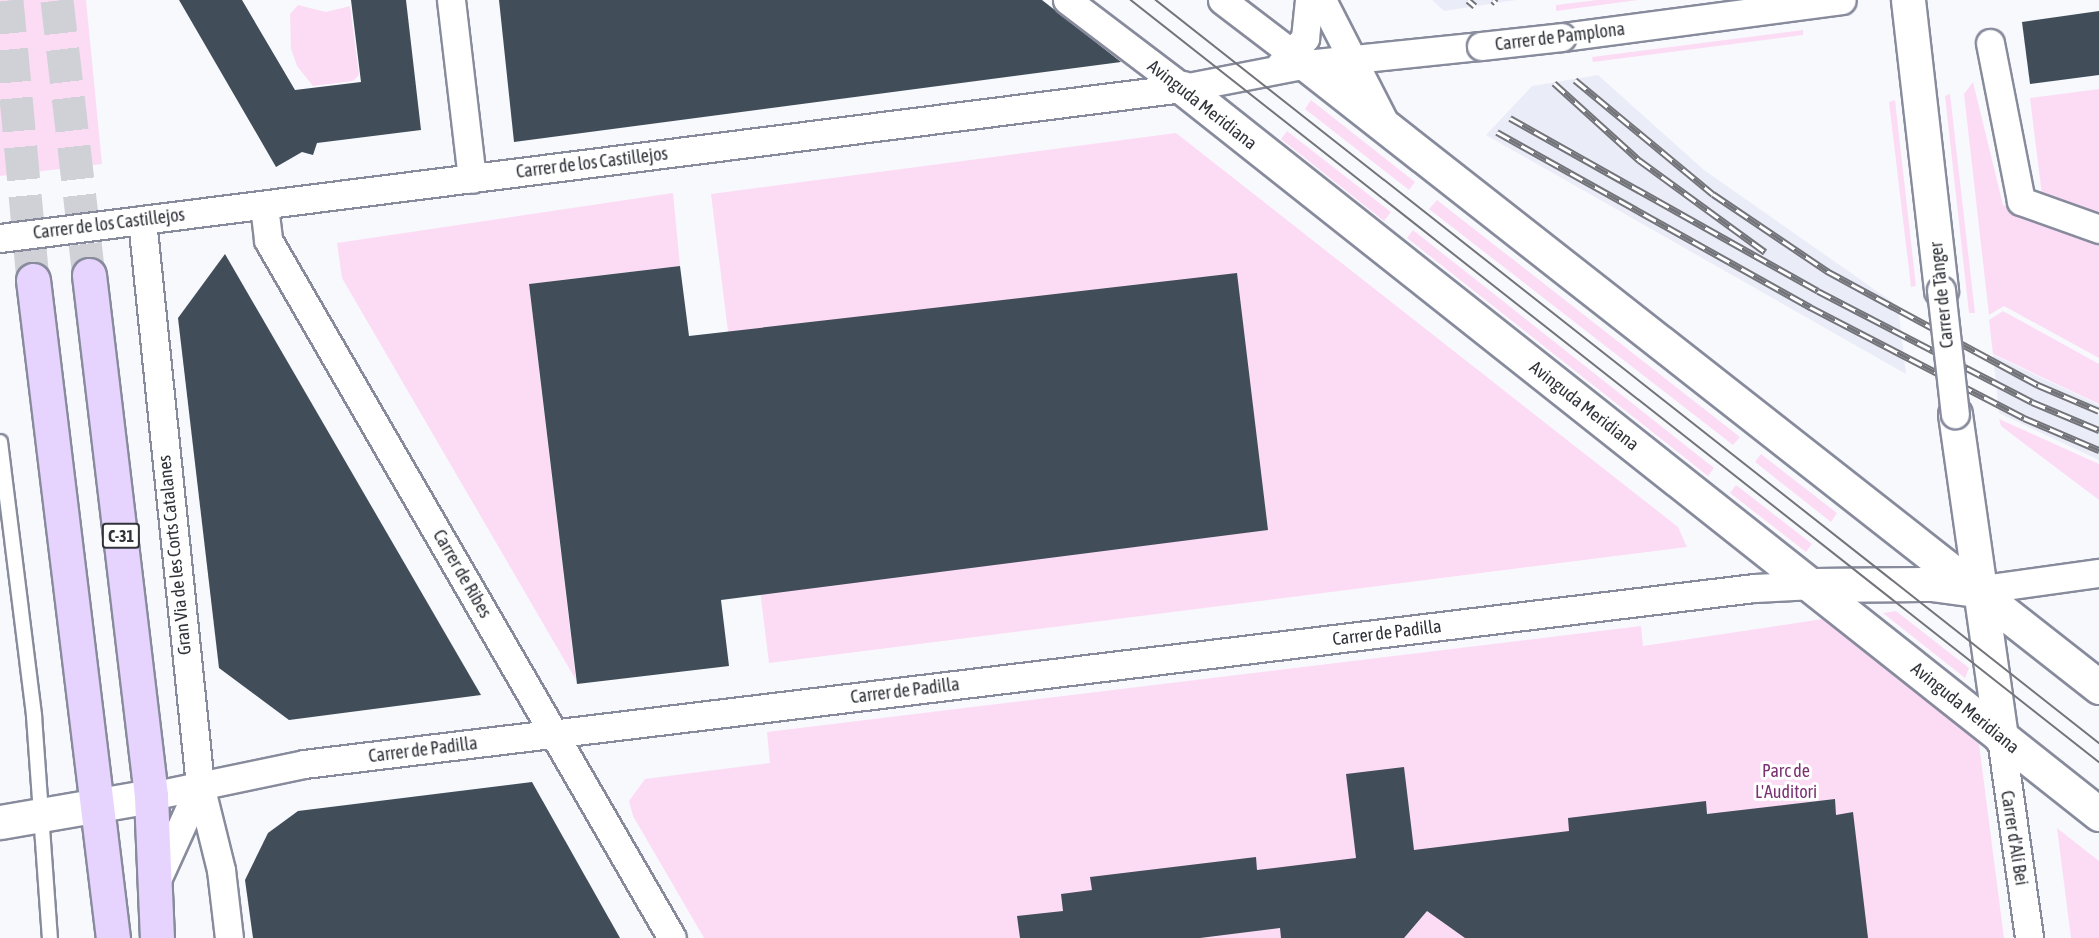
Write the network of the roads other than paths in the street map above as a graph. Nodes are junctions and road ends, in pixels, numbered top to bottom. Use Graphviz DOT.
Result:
graph roads {
  1 [pos="451,0"];
  2 [pos="1067,0"];
  3 [pos="1222,0"];
  4 [pos="1309,0"];
  5 [pos="1322,0"];
  6 [pos="1842,0"];
  7 [pos="1908,0"];
  8 [pos="1990,43"];
  9 [pos="1352,59"];
  10 [pos="1292,62"];
  11 [pos="1183,88"];
  12 [pos="1388,129"];
  13 [pos="472,179"];
  14 [pos="264,206"];
  15 [pos="142,220"];
  16 [pos="2099,229"];
  17 [pos="0,238"];
  18 [pos="89,275"];
  19 [pos="33,280"];
  20 [pos="1941,290"];
  21 [pos="1955,414"];
  22 [pos="0,442"];
  23 [pos="2099,573"];
  24 [pos="1814,585"];
  25 [pos="1976,590"];
  26 [pos="2099,687"];
  27 [pos="555,735"];
  28 [pos="2001,738"];
  29 [pos="200,785"];
  30 [pos="151,796"];
  31 [pos="98,804"];
  32 [pos="2099,814"];
  33 [pos="39,816"];
  34 [pos="0,822"];
  35 [pos="156,882"];
  36 [pos="50,938"];
  37 [pos="113,938"];
  38 [pos="157,938"];
  39 [pos="229,938"];
  40 [pos="672,938"];
  41 [pos="2029,938"];
  1 -- 13 [label="street"];
  2 -- 11 [label="street, Avinguda Meridiana"];
  3 -- 10 [label="street"];
  4 -- 10 [label="street"];
  5 -- 9 [label="street"];
  6 -- 9 [label="street, Carrer de Pamplona, bridge"];
  7 -- 20 [label="street, Carrer de Tànger"];
  8 -- 16 [label="street"];
  9 -- 10 [label="street, Carrer de Pamplona"];
  9 -- 12 [label="street"];
  10 -- 11 [label="street, Carrer de Pamplona"];
  10 -- 12 [label="street"];
  11 -- 13 [label="street, Carrer de los Castillejos"];
  11 -- 24 [label="street, Avinguda Meridiana"];
  12 -- 25 [label="street"];
  13 -- 14 [label="street, Carrer de los Castillejos"];
  14 -- 15 [label="street, Carrer de los Castillejos"];
  14 -- 27 [label="street, Carrer de Ribes"];
  15 -- 17 [label="street, Carrer de los Castillejos"];
  15 -- 29 [label="street, Gran Via de les Corts Catalanes"];
  18 -- 30 [label="main road, C-31"];
  19 -- 31 [label="main road"];
  20 -- 21 [label="street, Carrer de Tànger, bridge"];
  21 -- 25 [label="street, Carrer de Tànger"];
  22 -- 33 [label="lane"];
  23 -- 25 [label="street"];
  24 -- 25 [label="street"];
  24 -- 27 [label="street, Carrer de Padilla"];
  24 -- 28 [label="street, Avinguda Meridiana"];
  25 -- 26 [label="street"];
  25 -- 28 [label="street, Carrer de Tànger"];
  27 -- 29 [label="street, Carrer de Padilla"];
  27 -- 40 [label="street, Carrer de Ribes"];
  28 -- 32 [label="street, Avinguda Meridiana"];
  28 -- 41 [label="street, Carrer d'Alí Bei"];
  29 -- 30 [label="street, Carrer de Padilla"];
  29 -- 35 [label="street"];
  29 -- 39 [label="street, Gran Via de les Corts Catalanes"];
  30 -- 31 [label="street, Carrer de Padilla"];
  30 -- 35 [label="main road, C-31"];
  31 -- 33 [label="street, Carrer de Padilla"];
  31 -- 37 [label="main road"];
  33 -- 34 [label="street, Carrer de Padilla"];
  33 -- 36 [label="lane"];
  35 -- 38 [label="main road, C-31"];
}
